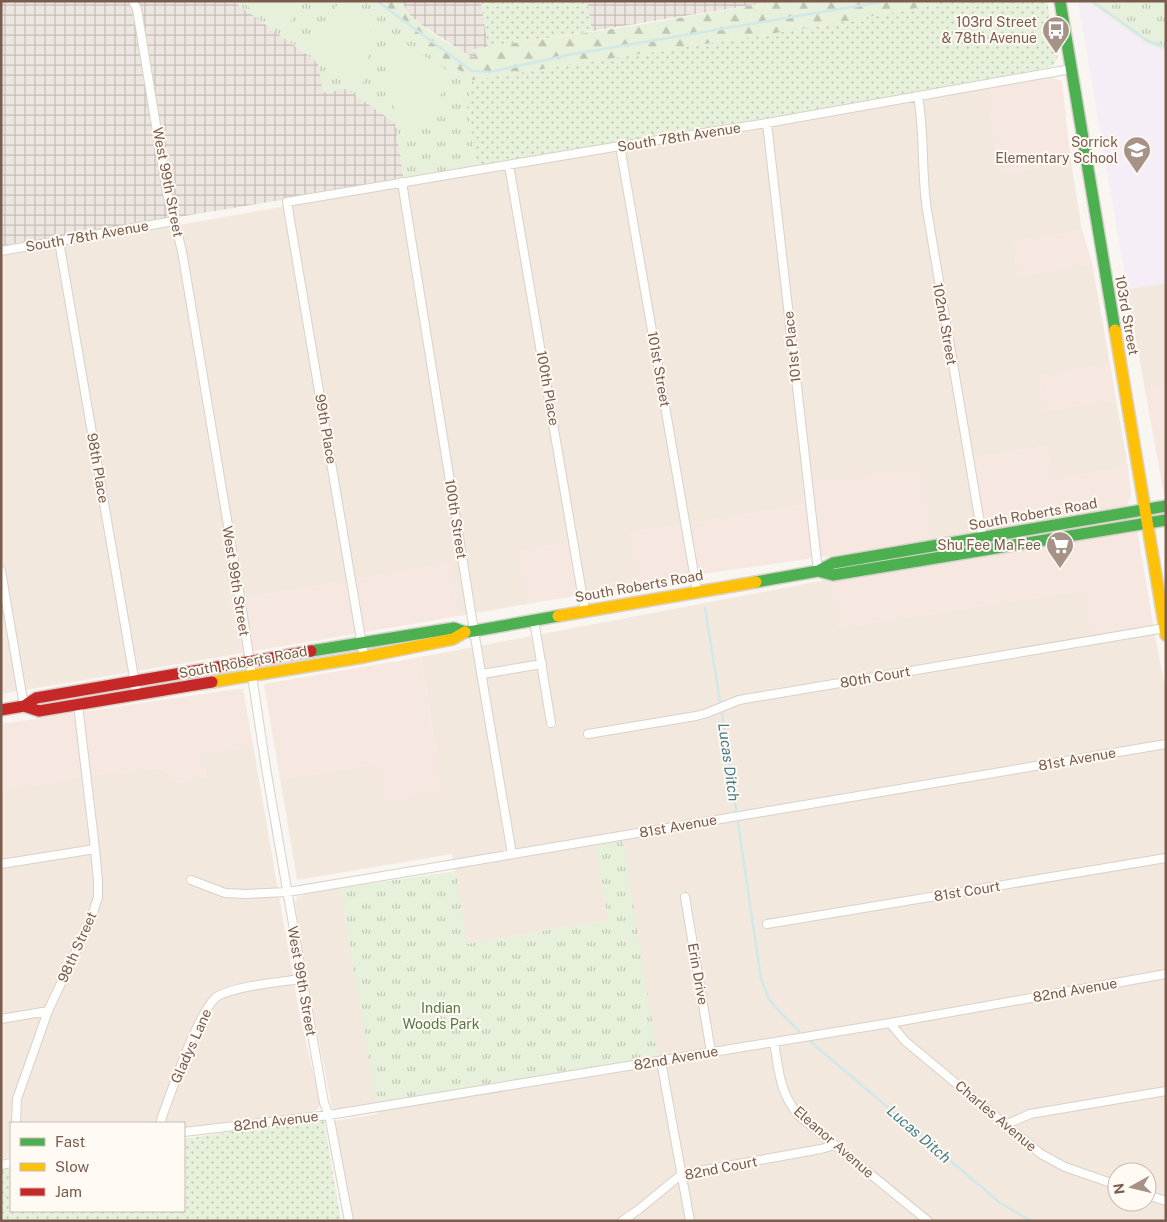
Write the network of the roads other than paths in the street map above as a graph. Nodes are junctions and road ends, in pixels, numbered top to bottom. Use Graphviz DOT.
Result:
graph roads {
  1 [pos="133,1"];
  2 [pos="1060,1"];
  3 [pos="1071,70"];
  4 [pos="918,96"];
  5 [pos="767,123"];
  6 [pos="620,146"];
  7 [pos="509,166"];
  8 [pos="402,182"];
  9 [pos="288,202"];
  10 [pos="174,221"];
  11 [pos="59,241"];
  12 [pos="1,251"];
  13 [pos="1166,506"];
  14 [pos="1145,510"];
  15 [pos="1166,520"];
  16 [pos="1147,523"];
  17 [pos="982,538"];
  18 [pos="984,550"];
  19 [pos="1,571"];
  20 [pos="818,571"];
  21 [pos="697,592"];
  22 [pos="585,611"];
  23 [pos="534,620"];
  24 [pos="470,631"];
  25 [pos="1165,631"];
  26 [pos="362,642"];
  27 [pos="364,657"];
  28 [pos="249,662"];
  29 [pos="542,664"];
  30 [pos="482,674"];
  31 [pos="252,676"];
  32 [pos="134,681"];
  33 [pos="137,695"];
  34 [pos="78,704"];
  35 [pos="24,706"];
  36 [pos="1,710"];
  37 [pos="552,723"];
  38 [pos="588,734"];
  39 [pos="1166,744"];
  40 [pos="95,848"];
  41 [pos="512,854"];
  42 [pos="1166,858"];
  43 [pos="1,864"];
  44 [pos="192,880"];
  45 [pos="288,892"];
  46 [pos="685,897"];
  47 [pos="768,924"];
  48 [pos="1166,974"];
  49 [pos="302,979"];
  50 [pos="48,1011"];
  51 [pos="1,1019"];
  52 [pos="890,1023"];
  53 [pos="774,1042"];
  54 [pos="711,1052"];
  55 [pos="661,1061"];
  56 [pos="1166,1091"];
  57 [pos="329,1115"];
  58 [pos="16,1122"];
  59 [pos="161,1122"];
  60 [pos="1005,1125"];
  61 [pos="185,1132"];
  62 [pos="835,1145"];
  63 [pos="682,1174"];
  64 [pos="1107,1181"];
  65 [pos="348,1221"];
  66 [pos="622,1221"];
  67 [pos="690,1221"];
  68 [pos="928,1221"];
  1 -- 10 [label="street, West 99th Street"];
  2 -- 3 [label="street, 103rd Street"];
  3 -- 4 [label="street, South 78th Avenue"];
  3 -- 14 [label="street, 103rd Street"];
  4 -- 5 [label="street, South 78th Avenue"];
  4 -- 17 [label="street, 102nd Street"];
  5 -- 6 [label="street, South 78th Avenue"];
  5 -- 20 [label="street, 101st Place"];
  6 -- 7 [label="street, South 78th Avenue"];
  6 -- 21 [label="street, 101st Street"];
  7 -- 8 [label="street, South 78th Avenue"];
  7 -- 22 [label="street, 100th Place"];
  8 -- 9 [label="street, South 78th Avenue"];
  8 -- 24 [label="street, 100th Street"];
  9 -- 26 [label="street, 99th Place"];
  10 -- 11 [label="street, South 78th Avenue"];
  10 -- 28 [label="street, West 99th Street"];
  11 -- 12 [label="street, South 78th Avenue"];
  11 -- 32 [label="street, 98th Place"];
  13 -- 14 [label="street, South Roberts Road"];
  14 -- 16 [label="street, 103rd Street"];
  14 -- 17 [label="street, South Roberts Road"];
  15 -- 16 [label="street, South Roberts Road"];
  16 -- 18 [label="street, South Roberts Road"];
  16 -- 25 [label="street, 103rd Street"];
  17 -- 18 [label="street, 102nd Street"];
  17 -- 20 [label="street, South Roberts Road"];
  18 -- 20 [label="street, South Roberts Road"];
  19 -- 35 [label="street"];
  20 -- 21 [label="street, South Roberts Road"];
  21 -- 22 [label="street, South Roberts Road"];
  22 -- 23 [label="street, South Roberts Road"];
  23 -- 24 [label="street, South Roberts Road"];
  23 -- 29 [label="street"];
  24 -- 26 [label="street, South Roberts Road"];
  24 -- 27 [label="street, South Roberts Road"];
  24 -- 30 [label="street, 100th Street"];
  25 -- 38 [label="street, 80th Court"];
  26 -- 27 [label="street, 99th Place"];
  26 -- 28 [label="street, South Roberts Road"];
  27 -- 31 [label="street, South Roberts Road"];
  28 -- 31 [label="street, West 99th Street"];
  28 -- 32 [label="street, South Roberts Road"];
  29 -- 30 [label="street"];
  29 -- 37 [label="street"];
  30 -- 41 [label="street, 100th Street"];
  31 -- 33 [label="street, South Roberts Road"];
  31 -- 45 [label="street, West 99th Street"];
  32 -- 33 [label="street, 98th Place"];
  32 -- 35 [label="street, South Roberts Road"];
  33 -- 34 [label="street, South Roberts Road"];
  34 -- 35 [label="street, South Roberts Road"];
  34 -- 40 [label="street, 98th Street"];
  35 -- 36 [label="street, South Roberts Road"];
  39 -- 41 [label="street, 81st Avenue"];
  40 -- 43 [label="street"];
  40 -- 50 [label="street, 98th Street"];
  41 -- 45 [label="street, 81st Avenue"];
  42 -- 47 [label="street, 81st Court"];
  44 -- 45 [label="street, 81st Avenue"];
  45 -- 49 [label="street, West 99th Street"];
  46 -- 54 [label="street, Erin Drive"];
  48 -- 52 [label="street, 82nd Avenue"];
  49 -- 57 [label="street, West 99th Street"];
  49 -- 59 [label="street, Gladys Lane"];
  50 -- 51 [label="street"];
  50 -- 58 [label="street, 98th Street"];
  52 -- 53 [label="street, 82nd Avenue"];
  52 -- 60 [label="street, Charles Avenue"];
  53 -- 54 [label="street, 82nd Avenue"];
  53 -- 62 [label="street, Eleanor Avenue"];
  54 -- 55 [label="street, 82nd Avenue"];
  55 -- 57 [label="street, 82nd Avenue"];
  55 -- 63 [label="street"];
  56 -- 60 [label="street"];
  57 -- 61 [label="street, 82nd Avenue"];
  57 -- 65 [label="street, West 99th Street"];
  60 -- 64 [label="street, Charles Avenue"];
  62 -- 63 [label="street, 82nd Court"];
  62 -- 68 [label="street, Eleanor Avenue"];
  63 -- 66 [label="street, 82nd Court"];
  63 -- 67 [label="street"];
}
